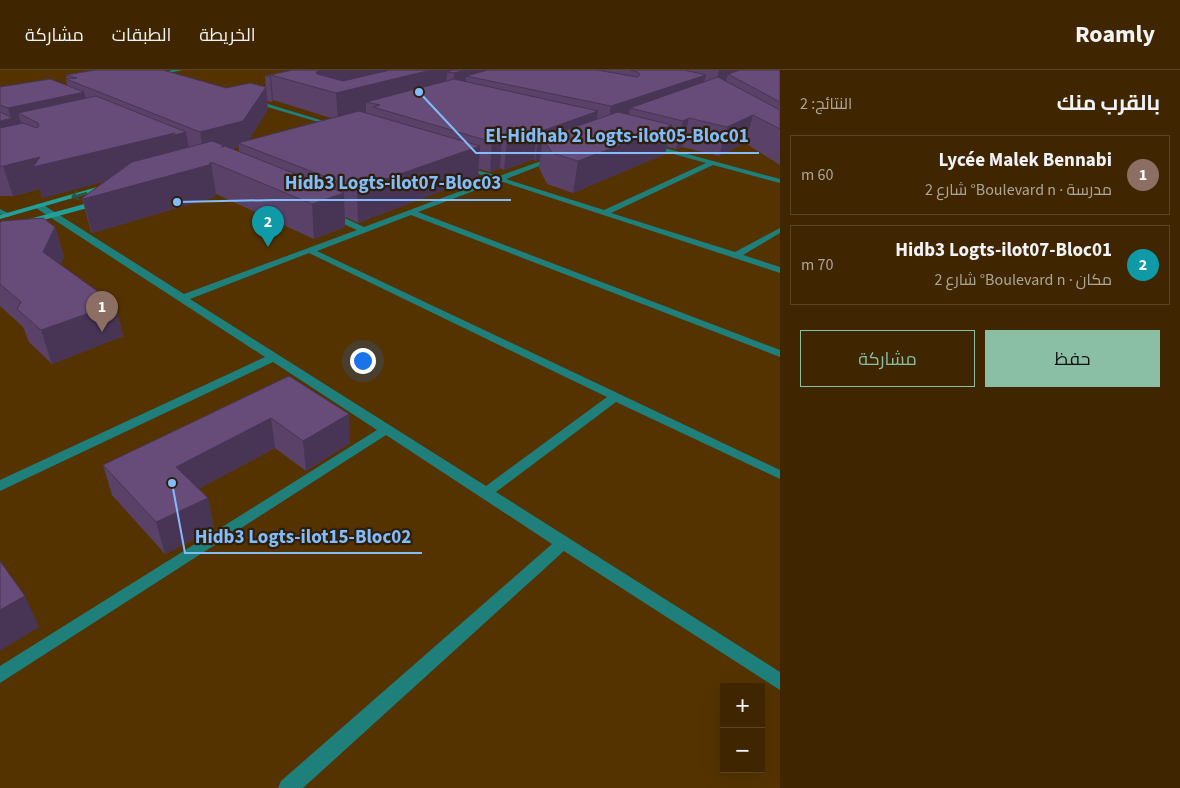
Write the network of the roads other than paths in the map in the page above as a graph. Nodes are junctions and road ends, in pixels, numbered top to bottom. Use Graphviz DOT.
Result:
graph roads {
  1 [pos="180,70"];
  2 [pos="165,73"];
  3 [pos="145,77"];
  4 [pos="182,79"];
  5 [pos="254,96"];
  6 [pos="342,122"];
  7 [pos="332,124"];
  8 [pos="314,130"];
  9 [pos="347,130"];
  10 [pos="338,132"];
  11 [pos="640,143"];
  12 [pos="562,155"];
  13 [pos="452,163"];
  14 [pos="712,163"];
  15 [pos="500,178"];
  16 [pos="780,181"];
  17 [pos="116,185"];
  18 [pos="108,199"];
  19 [pos="39,206"];
  20 [pos="324,212"];
  21 [pos="411,212"];
  22 [pos="604,212"];
  23 [pos="3,214"];
  24 [pos="54,215"];
  25 [pos="0,230"];
  26 [pos="364,230"];
  27 [pos="780,230"];
  28 [pos="309,250"];
  29 [pos="736,256"];
  30 [pos="780,270"];
  31 [pos="183,298"];
  32 [pos="780,354"];
  33 [pos="274,357"];
  34 [pos="615,397"];
  35 [pos="387,429"];
  36 [pos="780,475"];
  37 [pos="0,486"];
  38 [pos="486,493"];
  39 [pos="564,542"];
  40 [pos="0,675"];
  41 [pos="780,682"];
  42 [pos="288,788"];
  1 -- 2 [label="street"];
  2 -- 3 [label="street"];
  2 -- 4 [label="street"];
  5 -- 7 [label="street"];
  6 -- 7 [label="main road"];
  7 -- 8 [label="main road"];
  7 -- 9 [label="street"];
  9 -- 10 [label="main road"];
  11 -- 14 [label="street"];
  12 -- 15 [label="street"];
  13 -- 15 [label="street"];
  14 -- 16 [label="street"];
  14 -- 22 [label="street"];
  15 -- 21 [label="street"];
  15 -- 22 [label="street"];
  17 -- 19 [label="main road, one-way"];
  18 -- 24 [label="main road"];
  19 -- 23 [label="main road"];
  19 -- 24 [label="street"];
  20 -- 26 [label="street"];
  21 -- 26 [label="street"];
  21 -- 32 [label="street"];
  22 -- 29 [label="street"];
  24 -- 25 [label="main road"];
  24 -- 31 [label="street"];
  26 -- 28 [label="street"];
  27 -- 29 [label="street"];
  28 -- 31 [label="street"];
  28 -- 34 [label="street"];
  29 -- 30 [label="street"];
  31 -- 33 [label="street"];
  33 -- 35 [label="street"];
  33 -- 37 [label="street"];
  34 -- 36 [label="street"];
  34 -- 38 [label="street"];
  35 -- 38 [label="street"];
  35 -- 40 [label="street"];
  38 -- 39 [label="street"];
  39 -- 41 [label="street"];
  39 -- 42 [label="street"];
}
